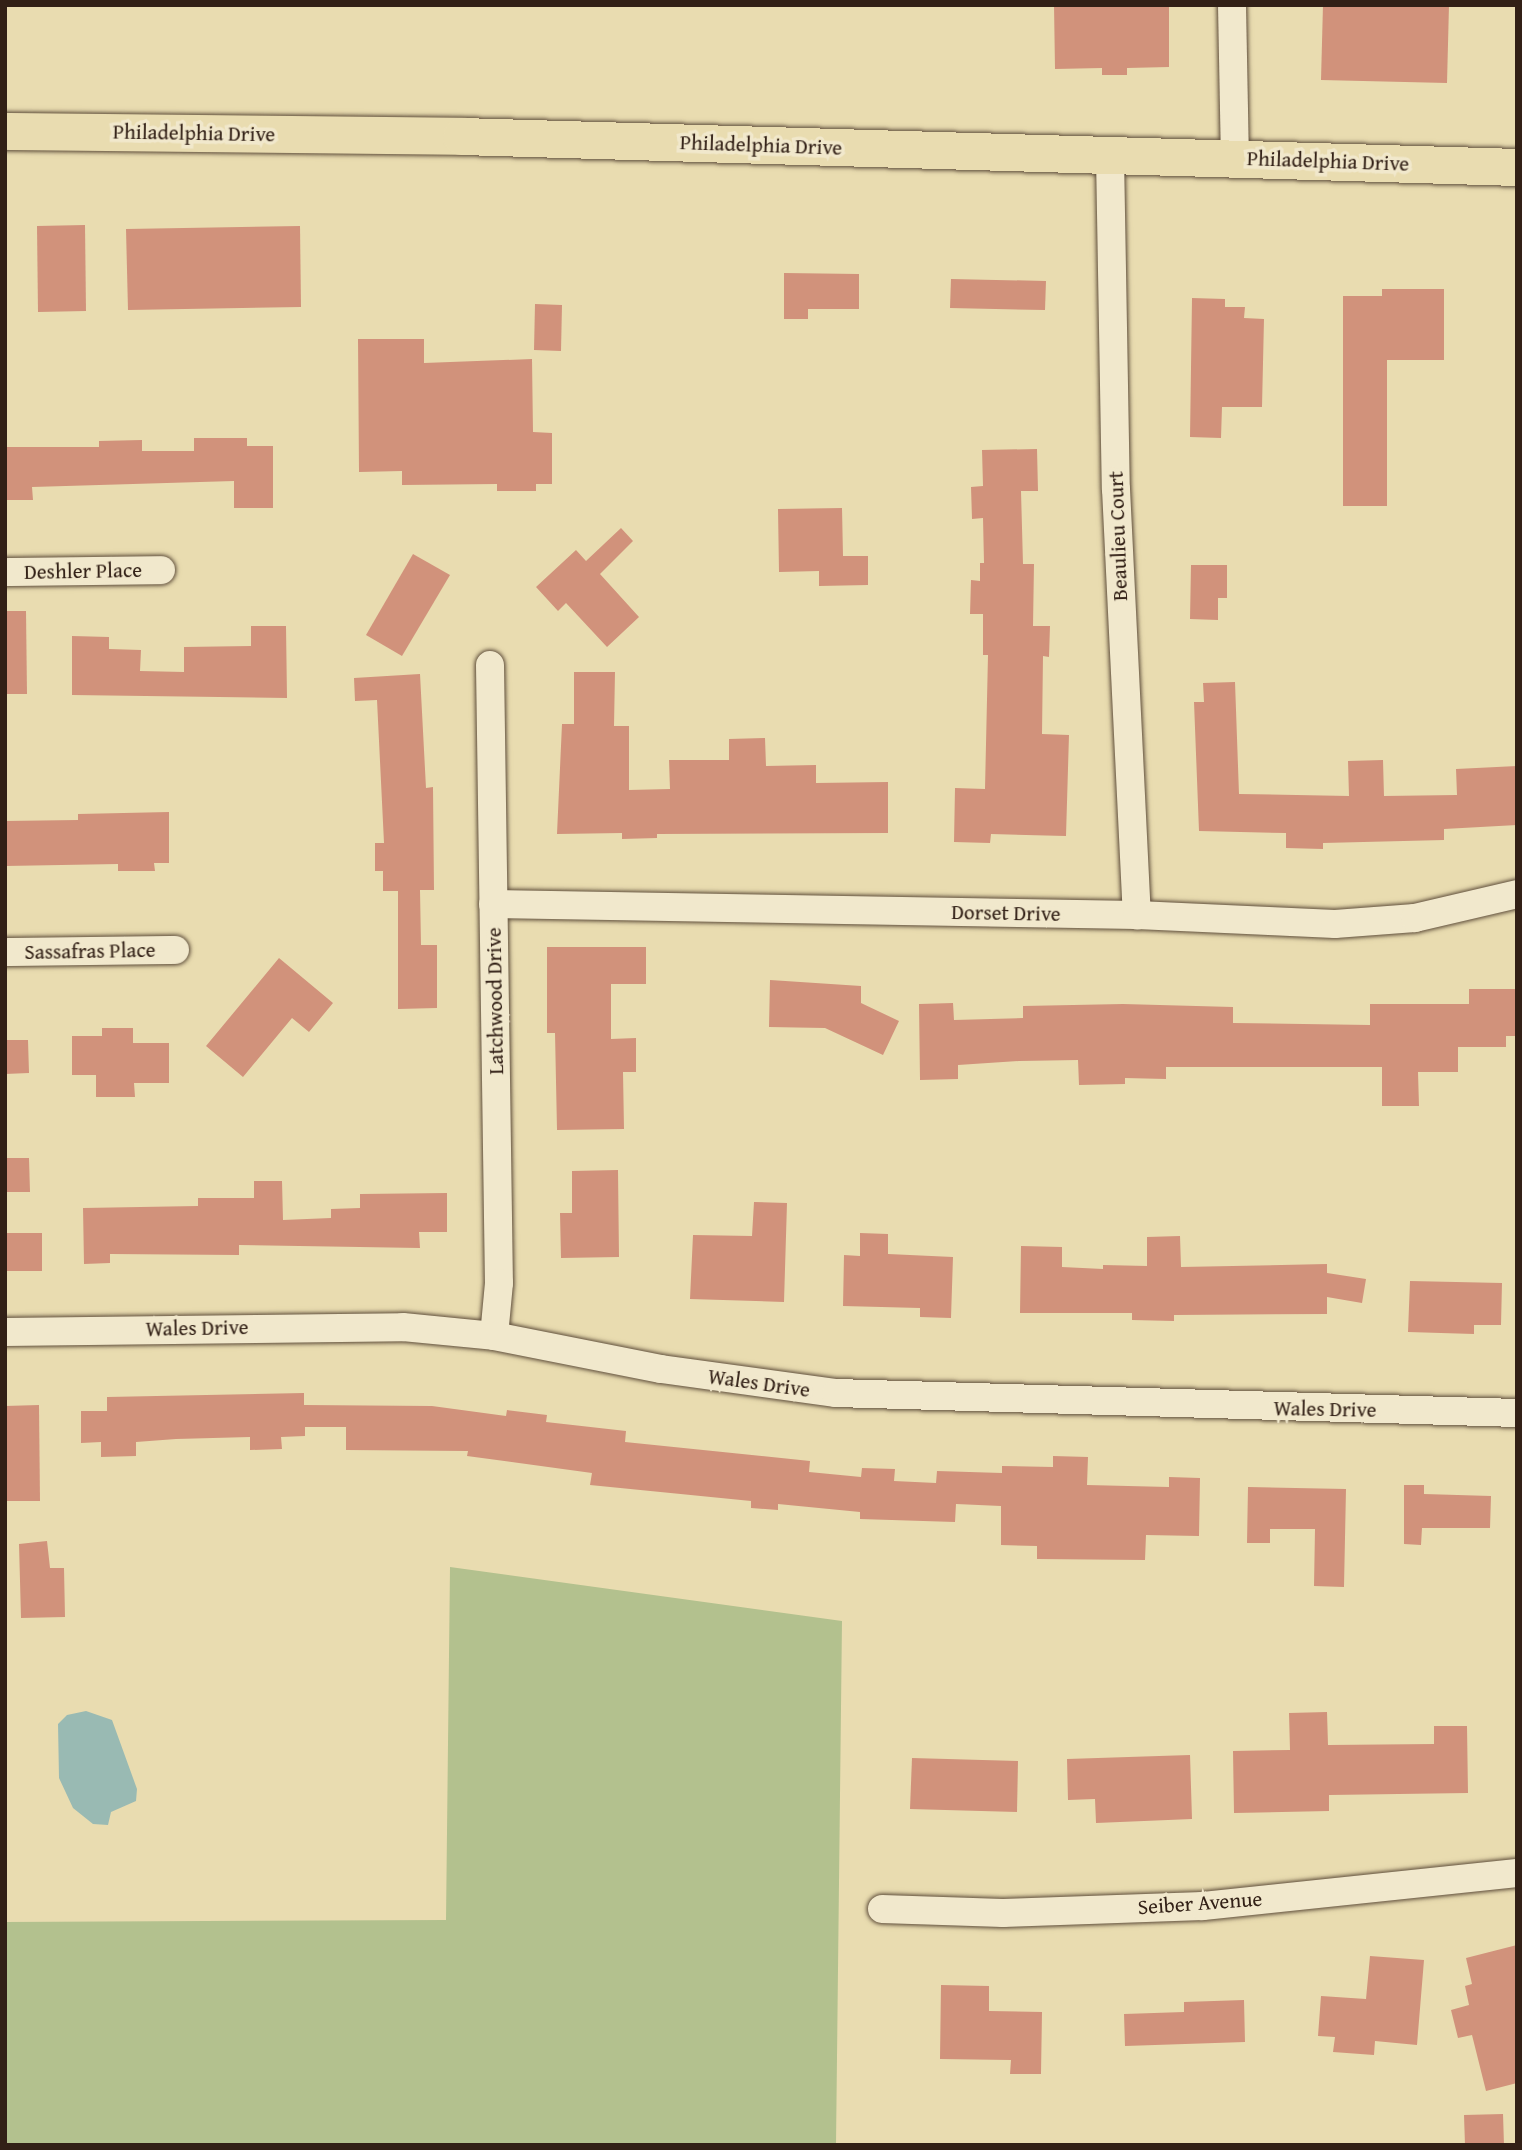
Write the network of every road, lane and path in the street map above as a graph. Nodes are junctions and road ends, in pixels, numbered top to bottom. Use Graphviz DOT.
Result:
graph roads {
  1 [pos="1232,5"];
  2 [pos="5,131"];
  3 [pos="1110,156"];
  4 [pos="1235,159"];
  5 [pos="1517,167"];
  6 [pos="161,570"];
  7 [pos="5,572"];
  8 [pos="490,665"];
  9 [pos="1517,894"];
  10 [pos="493,904"];
  11 [pos="1138,915"];
  12 [pos="175,950"];
  13 [pos="5,952"];
  14 [pos="5,1332"];
  15 [pos="494,1336"];
  16 [pos="1517,1413"];
  17 [pos="1517,1873"];
  18 [pos="882,1909"];
  1 -- 4 [label="street"];
  2 -- 3 [label="main road, Philadelphia Drive"];
  3 -- 4 [label="main road, Philadelphia Drive"];
  3 -- 11 [label="street, Beaulieu Court"];
  4 -- 5 [label="main road, Philadelphia Drive"];
  6 -- 7 [label="street, Deshler Place"];
  8 -- 10 [label="street, Latchwood Drive"];
  9 -- 11 [label="street, Dorset Drive"];
  10 -- 11 [label="street, Dorset Drive"];
  10 -- 15 [label="street, Latchwood Drive"];
  12 -- 13 [label="street, Sassafras Place"];
  14 -- 15 [label="street, Wales Drive"];
  15 -- 16 [label="street, Wales Drive"];
  17 -- 18 [label="street, Seiber Avenue"];
}
